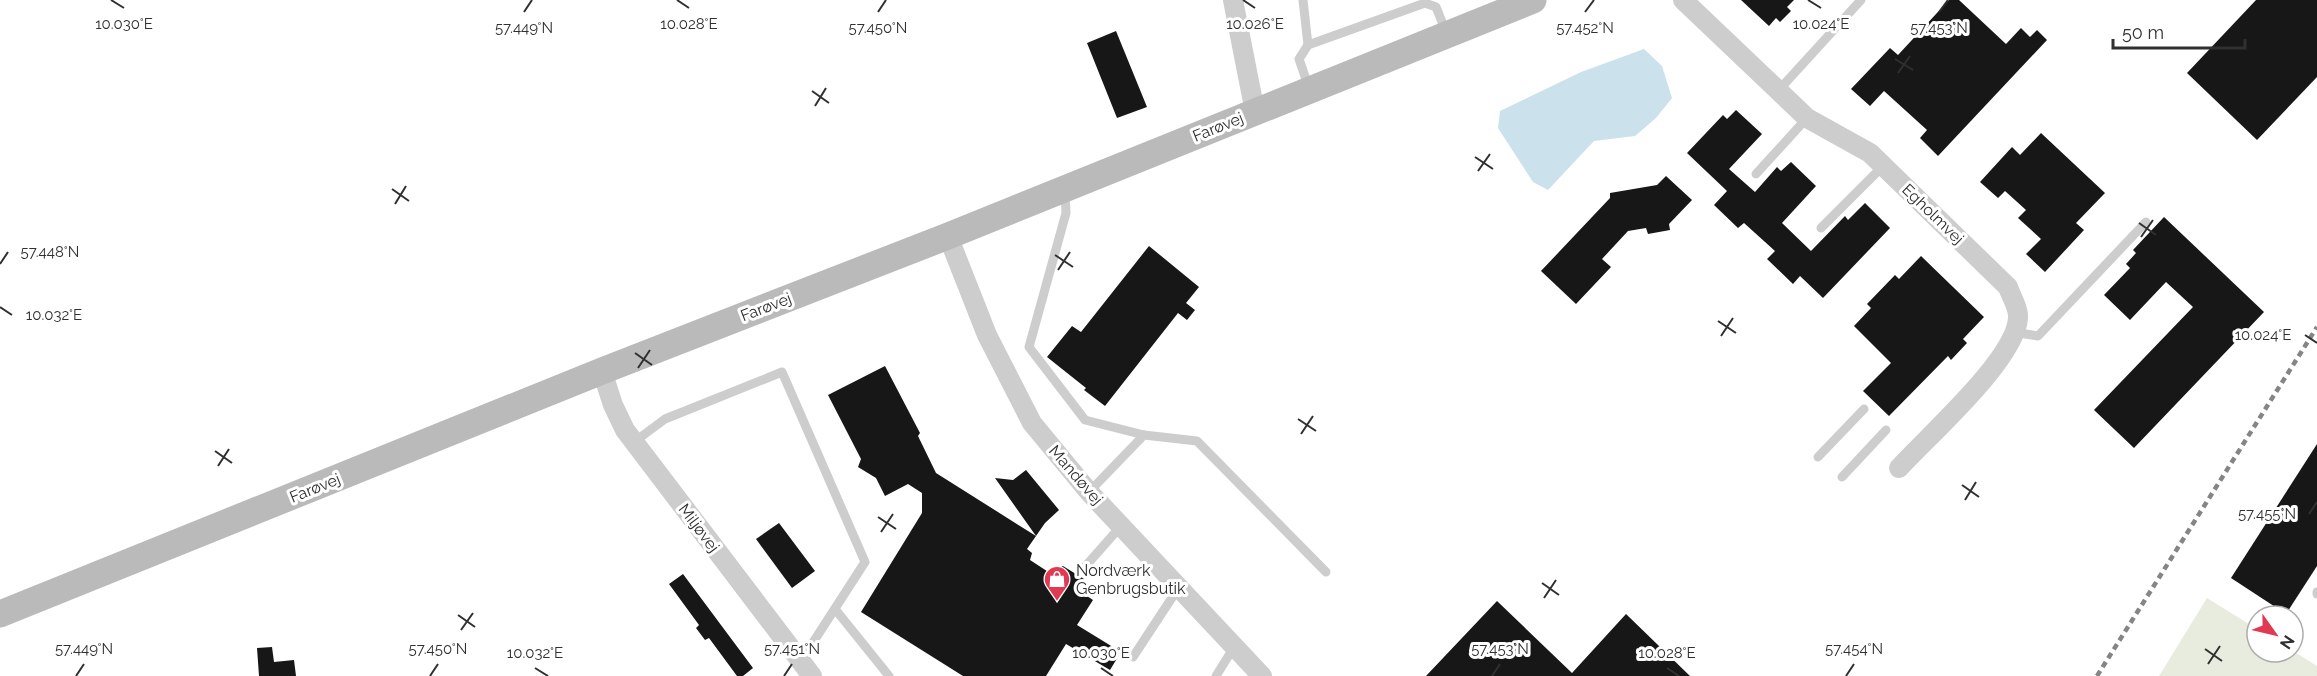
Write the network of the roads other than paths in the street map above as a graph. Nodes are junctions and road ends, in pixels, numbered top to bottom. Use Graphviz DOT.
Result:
graph roads {
  1 [pos="1233,0"];
  2 [pos="1303,0"];
  3 [pos="1533,0"];
  4 [pos="1683,0"];
  5 [pos="1861,0"];
  6 [pos="1425,1"];
  7 [pos="1447,34"];
  8 [pos="1308,45"];
  9 [pos="1310,90"];
  10 [pos="1778,91"];
  11 [pos="1255,112"];
  12 [pos="1807,118"];
  13 [pos="1883,166"];
  14 [pos="1756,174"];
  15 [pos="1065,189"];
  16 [pos="2146,222"];
  17 [pos="1821,228"];
  18 [pos="948,236"];
  19 [pos="2014,332"];
  20 [pos="602,371"];
  21 [pos="1864,409"];
  22 [pos="1886,430"];
  23 [pos="1144,435"];
  24 [pos="634,442"];
  25 [pos="1818,458"];
  26 [pos="1899,468"];
  27 [pos="1842,477"];
  28 [pos="1089,492"];
  29 [pos="1121,526"];
  30 [pos="1083,569"];
  31 [pos="1326,572"];
  32 [pos="1179,587"];
  33 [pos="835,609"];
  34 [pos="0,614"];
  35 [pos="1234,646"];
  36 [pos="1133,657"];
  37 [pos="807,669"];
  38 [pos="889,676"];
  39 [pos="1216,676"];
  40 [pos="1262,676"];
  1 -- 11 [label="street"];
  2 -- 8 [label="lane"];
  3 -- 7 [label="street, Farøvej"];
  4 -- 10 [label="street, Egholmvej"];
  5 -- 10 [label="lane"];
  6 -- 7 [label="lane"];
  6 -- 8 [label="lane"];
  7 -- 9 [label="street, Farøvej"];
  8 -- 9 [label="lane"];
  9 -- 11 [label="street, Farøvej"];
  10 -- 12 [label="street, Egholmvej"];
  11 -- 15 [label="street, Farøvej"];
  12 -- 13 [label="street, Egholmvej"];
  12 -- 14 [label="lane"];
  13 -- 17 [label="lane"];
  13 -- 19 [label="street, Egholmvej"];
  15 -- 18 [label="street, Farøvej"];
  15 -- 23 [label="lane"];
  16 -- 19 [label="lane"];
  18 -- 20 [label="street, Farøvej"];
  18 -- 28 [label="street, Mandøvej"];
  19 -- 26 [label="street, Egholmvej"];
  20 -- 24 [label="street, Miljøvej"];
  20 -- 34 [label="street, Farøvej"];
  21 -- 25 [label="lane"];
  22 -- 27 [label="lane"];
  23 -- 28 [label="lane"];
  23 -- 31 [label="lane"];
  24 -- 33 [label="lane"];
  24 -- 37 [label="street, Miljøvej"];
  28 -- 29 [label="street, Mandøvej"];
  29 -- 30 [label="lane"];
  29 -- 32 [label="street, Mandøvej"];
  32 -- 35 [label="street, Mandøvej"];
  32 -- 36 [label="lane"];
  33 -- 37 [label="lane"];
  33 -- 38 [label="lane"];
  35 -- 39 [label="lane"];
  35 -- 40 [label="street, Mandøvej"];
}
